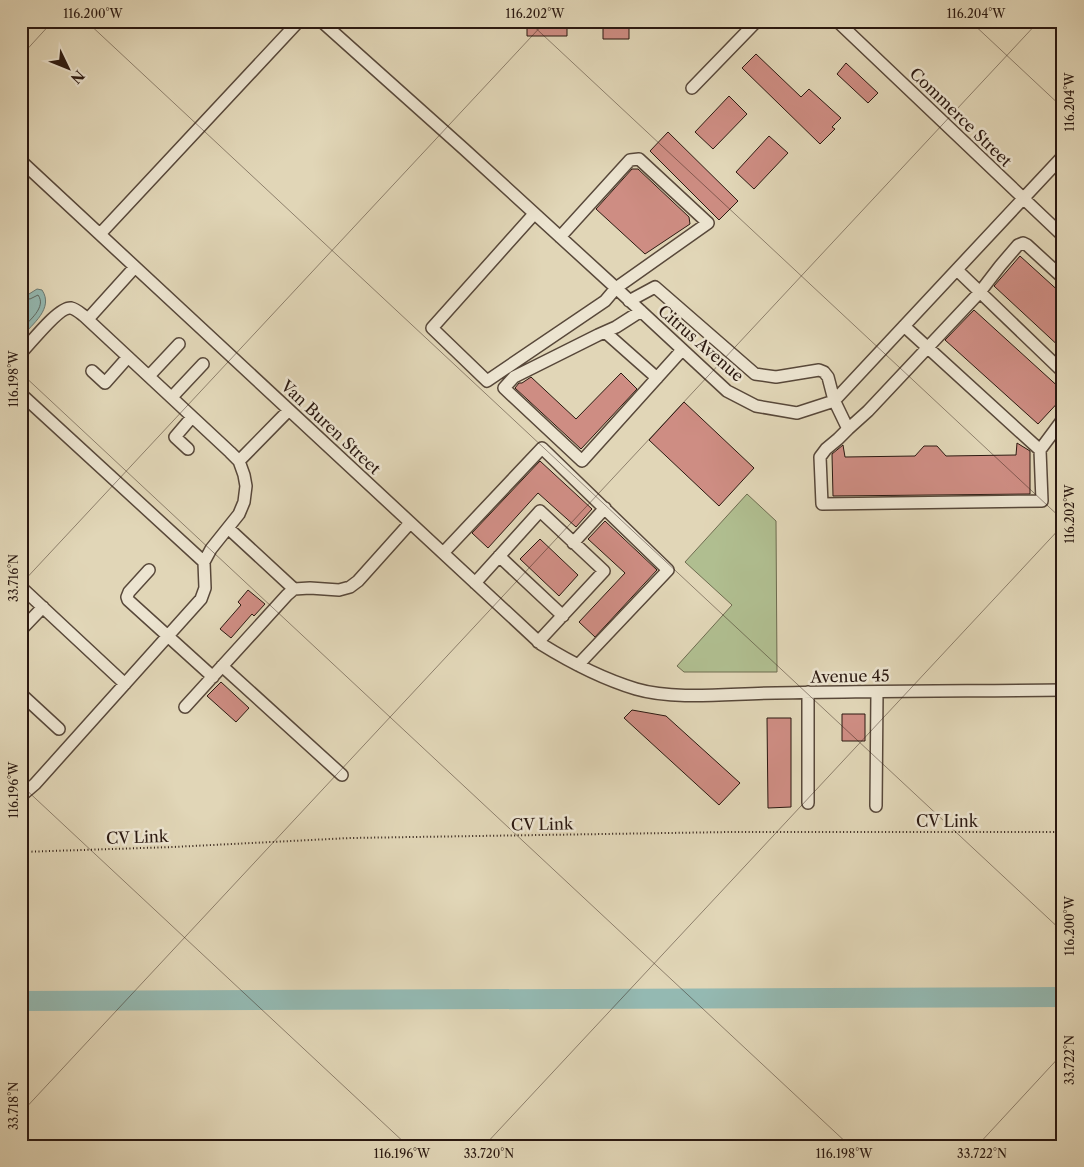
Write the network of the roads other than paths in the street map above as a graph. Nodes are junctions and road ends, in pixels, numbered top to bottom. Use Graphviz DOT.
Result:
graph roads {
  1 [pos="299,21"];
  2 [pos="321,21"];
  3 [pos="757,21"];
  4 [pos="837,21"];
  5 [pos="692,88"];
  6 [pos="1063,156"];
  7 [pos="21,162"];
  8 [pos="1023,200"];
  9 [pos="534,214"];
  10 [pos="100,234"];
  11 [pos="1063,236"];
  12 [pos="560,237"];
  13 [pos="135,267"];
  14 [pos="957,270"];
  15 [pos="1063,278"];
  16 [pos="616,288"];
  17 [pos="980,292"];
  18 [pos="629,301"];
  19 [pos="641,311"];
  20 [pos="88,320"];
  21 [pos="904,326"];
  22 [pos="605,332"];
  23 [pos="179,344"];
  24 [pos="928,347"];
  25 [pos="682,350"];
  26 [pos="21,353"];
  27 [pos="128,357"];
  28 [pos="203,364"];
  29 [pos="92,371"];
  30 [pos="1063,372"];
  31 [pos="149,376"];
  32 [pos="657,378"];
  33 [pos="21,394"];
  34 [pos="172,397"];
  35 [pos="834,400"];
  36 [pos="289,410"];
  37 [pos="192,417"];
  38 [pos="1063,419"];
  39 [pos="848,429"];
  40 [pos="188,449"];
  41 [pos="1040,450"];
  42 [pos="239,461"];
  43 [pos="605,508"];
  44 [pos="410,523"];
  45 [pos="228,528"];
  46 [pos="574,543"];
  47 [pos="442,553"];
  48 [pos="499,556"];
  49 [pos="204,562"];
  50 [pos="149,570"];
  51 [pos="475,583"];
  52 [pos="21,587"];
  53 [pos="294,589"];
  54 [pos="43,607"];
  55 [pos="563,616"];
  56 [pos="21,630"];
  57 [pos="168,636"];
  58 [pos="538,642"];
  59 [pos="222,666"];
  60 [pos="578,666"];
  61 [pos="213,677"];
  62 [pos="125,684"];
  63 [pos="637,689"];
  64 [pos="1063,690"];
  65 [pos="808,692"];
  66 [pos="876,692"];
  67 [pos="21,694"];
  68 [pos="185,707"];
  69 [pos="59,729"];
  70 [pos="342,774"];
  71 [pos="22,795"];
  72 [pos="808,803"];
  73 [pos="876,806"];
  1 -- 10 [label="street"];
  2 -- 9 [label="street, Citrus Avenue"];
  3 -- 5 [label="street"];
  4 -- 8 [label="street, Commerce Street"];
  6 -- 8 [label="street, Citrus Avenue"];
  7 -- 10 [label="street, Van Buren Street"];
  8 -- 11 [label="street, Commerce Street"];
  8 -- 14 [label="street, Citrus Avenue"];
  9 -- 12 [label="street, Citrus Avenue"];
  9 -- 16 [label="street"];
  10 -- 13 [label="street, Van Buren Street"];
  12 -- 16 [label="street, Citrus Avenue"];
  12 -- 16 [label="street"];
  13 -- 20 [label="street"];
  13 -- 36 [label="street, Van Buren Street"];
  14 -- 17 [label="street"];
  14 -- 21 [label="street, Citrus Avenue"];
  15 -- 17 [label="street"];
  16 -- 18 [label="street, Citrus Avenue"];
  17 -- 24 [label="street"];
  17 -- 30 [label="street"];
  18 -- 19 [label="street, Citrus Avenue"];
  18 -- 35 [label="street"];
  19 -- 22 [label="street"];
  19 -- 25 [label="street, Citrus Avenue"];
  20 -- 26 [label="street"];
  20 -- 27 [label="street"];
  21 -- 24 [label="street"];
  21 -- 35 [label="street, Citrus Avenue"];
  22 -- 32 [label="street"];
  22 -- 32 [label="street"];
  23 -- 31 [label="street"];
  24 -- 39 [label="street"];
  24 -- 41 [label="street"];
  25 -- 32 [label="street"];
  25 -- 35 [label="street, Citrus Avenue"];
  27 -- 29 [label="street"];
  27 -- 31 [label="street"];
  28 -- 34 [label="street"];
  31 -- 34 [label="street"];
  33 -- 49 [label="street"];
  34 -- 37 [label="street"];
  35 -- 39 [label="street"];
  36 -- 42 [label="street"];
  36 -- 44 [label="street, Van Buren Street"];
  37 -- 40 [label="street"];
  37 -- 42 [label="street"];
  38 -- 41 [label="street"];
  39 -- 41 [label="street"];
  42 -- 45 [label="street"];
  43 -- 46 [label="street"];
  43 -- 47 [label="street"];
  43 -- 60 [label="street"];
  44 -- 47 [label="street, Van Buren Street"];
  44 -- 53 [label="street"];
  45 -- 49 [label="street"];
  45 -- 53 [label="street"];
  46 -- 48 [label="street"];
  46 -- 55 [label="street"];
  47 -- 51 [label="street, Van Buren Street"];
  48 -- 51 [label="street"];
  48 -- 55 [label="street"];
  49 -- 57 [label="street"];
  50 -- 57 [label="street"];
  51 -- 58 [label="street, Van Buren Street"];
  52 -- 54 [label="street"];
  53 -- 59 [label="street"];
  54 -- 56 [label="street"];
  54 -- 62 [label="street"];
  55 -- 58 [label="street"];
  57 -- 61 [label="street"];
  57 -- 62 [label="street"];
  58 -- 60 [label="street, Van Buren Street"];
  59 -- 61 [label="street"];
  59 -- 70 [label="street"];
  60 -- 63 [label="street, Van Buren Street"];
  61 -- 68 [label="street"];
  62 -- 71 [label="street"];
  63 -- 65 [label="street, Avenue 45"];
  64 -- 66 [label="street, Avenue 45"];
  65 -- 66 [label="street, Avenue 45"];
  65 -- 72 [label="street"];
  66 -- 73 [label="street"];
  67 -- 69 [label="street"];
}
